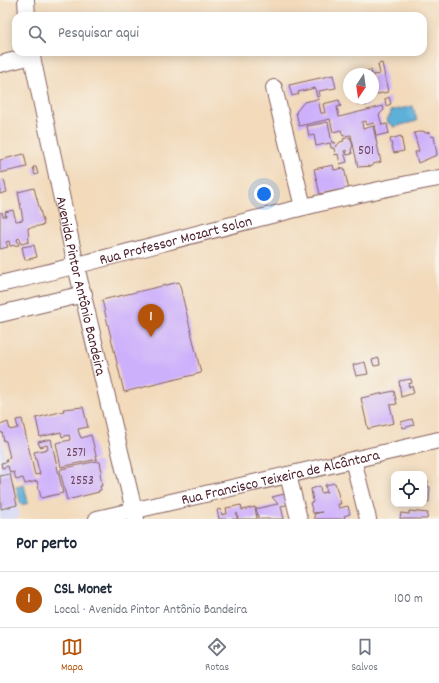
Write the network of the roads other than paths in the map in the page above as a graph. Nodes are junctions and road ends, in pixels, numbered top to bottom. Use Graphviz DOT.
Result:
graph roads {
  1 [pos="26,0"];
  2 [pos="28,12"];
  3 [pos="26,56"];
  4 [pos="32,56"];
  5 [pos="0,64"];
  6 [pos="274,88"];
  7 [pos="439,178"];
  8 [pos="304,207"];
  9 [pos="76,266"];
  10 [pos="0,284"];
  11 [pos="84,294"];
  12 [pos="0,314"];
  13 [pos="439,440"];
  14 [pos="353,460"];
  15 [pos="288,475"];
  16 [pos="135,515"];
  17 [pos="97,519"];
  18 [pos="299,519"];
  19 [pos="368,519"];
  1 -- 2 [label="street"];
  3 -- 5 [label="street"];
  4 -- 9 [label="street, Avenida Pintor Antônio Bandeira"];
  6 -- 8 [label="street"];
  7 -- 8 [label="street, Rua Professor Mozart Solon"];
  8 -- 9 [label="street, Rua Professor Mozart Solon"];
  9 -- 10 [label="street, Rua Professor Mozart Solon"];
  9 -- 11 [label="street, Avenida Pintor Antônio Bandeira"];
  11 -- 12 [label="street"];
  11 -- 16 [label="street, Avenida Pintor Antônio Bandeira"];
  13 -- 14 [label="street, Rua Francisco Teixeira de Alcântara"];
  14 -- 15 [label="street, Rua Francisco Teixeira de Alcântara"];
  14 -- 19 [label="street"];
  15 -- 16 [label="street, Rua Francisco Teixeira de Alcântara"];
  15 -- 18 [label="street"];
  16 -- 17 [label="street, Rua Francisco Teixeira de Alcântara"];
}
